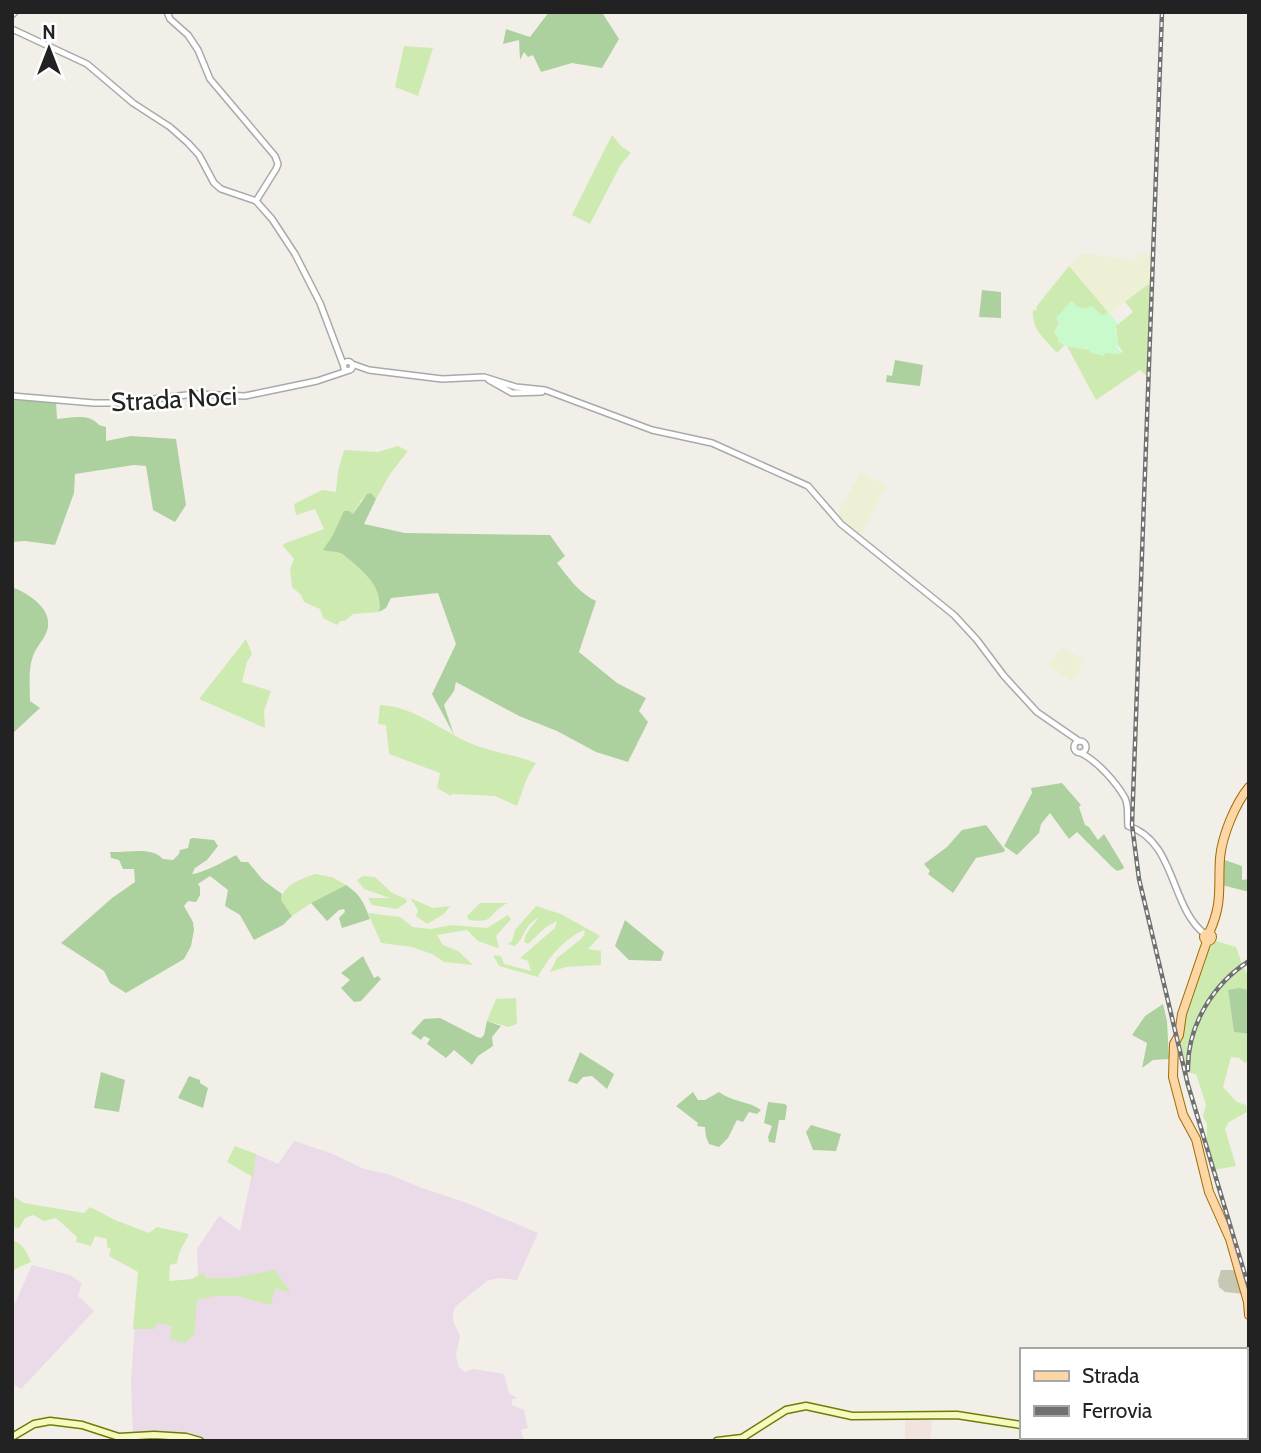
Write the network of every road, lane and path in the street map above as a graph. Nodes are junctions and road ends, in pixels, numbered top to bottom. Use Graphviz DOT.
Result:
graph roads {
  1 [pos="167,12"];
  2 [pos="12,29"];
  3 [pos="256,201"];
  4 [pos="338,351"];
  5 [pos="347,366"];
  6 [pos="335,375"];
  7 [pos="12,396"];
  8 [pos="1249,787"];
  9 [pos="1207,936"];
  10 [pos="1249,1315"];
  11 [pos="1020,1425"];
  12 [pos="12,1437"];
  13 [pos="200,1441"];
  14 [pos="717,1441"];
  1 -- 3 [label="street"];
  2 -- 3 [label="street"];
  3 -- 4 [label="street"];
  4 -- 5 [label="street"];
  4 -- 6 [label="street"];
  5 -- 6 [label="street, Strada Noci"];
  5 -- 9 [label="street, Strada Noci"];
  6 -- 7 [label="street, Strada Noci"];
  8 -- 9 [label="main road"];
  9 -- 10 [label="main road"];
  11 -- 14 [label="main road"];
  12 -- 13 [label="main road"];
}
